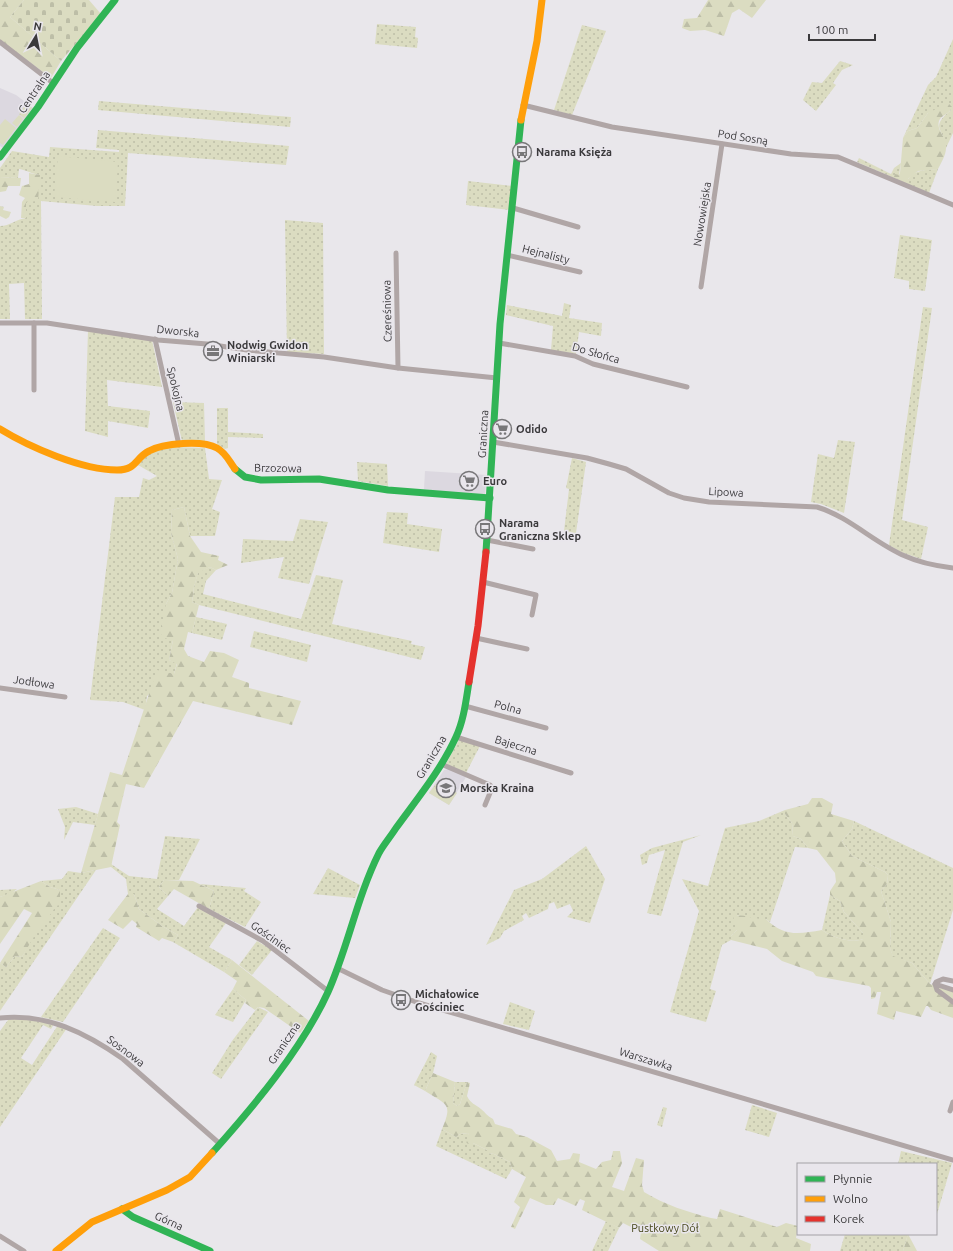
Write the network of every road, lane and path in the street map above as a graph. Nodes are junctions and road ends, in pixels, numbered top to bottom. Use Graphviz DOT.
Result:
graph roads {
  1 [pos="115,0"];
  2 [pos="542,0"];
  3 [pos="0,42"];
  4 [pos="54,83"];
  5 [pos="523,105"];
  6 [pos="722,144"];
  7 [pos="0,157"];
  8 [pos="953,205"];
  9 [pos="512,208"];
  10 [pos="578,227"];
  11 [pos="396,253"];
  12 [pos="507,255"];
  13 [pos="580,272"];
  14 [pos="701,287"];
  15 [pos="0,323"];
  16 [pos="34,323"];
  17 [pos="155,339"];
  18 [pos="498,343"];
  19 [pos="398,368"];
  20 [pos="497,378"];
  21 [pos="687,387"];
  22 [pos="34,390"];
  23 [pos="0,429"];
  24 [pos="493,442"];
  25 [pos="179,445"];
  26 [pos="490,498"];
  27 [pos="487,540"];
  28 [pos="533,549"];
  29 [pos="953,568"];
  30 [pos="483,582"];
  31 [pos="532,615"];
  32 [pos="476,638"];
  33 [pos="527,649"];
  34 [pos="0,688"];
  35 [pos="64,697"];
  36 [pos="465,706"];
  37 [pos="546,728"];
  38 [pos="456,737"];
  39 [pos="441,764"];
  40 [pos="571,773"];
  41 [pos="485,805"];
  42 [pos="199,906"];
  43 [pos="336,968"];
  44 [pos="953,981"];
  45 [pos="936,984"];
  46 [pos="953,990"];
  47 [pos="328,991"];
  48 [pos="953,1002"];
  49 [pos="0,1018"];
  50 [pos="953,1102"];
  51 [pos="950,1112"];
  52 [pos="220,1144"];
  53 [pos="953,1160"];
  54 [pos="122,1209"];
  55 [pos="0,1236"];
  56 [pos="24,1251"];
  57 [pos="56,1251"];
  58 [pos="210,1251"];
  1 -- 4 [label="street, Centralna"];
  2 -- 5 [label="street, Graniczna"];
  3 -- 4 [label="street"];
  4 -- 7 [label="street, Centralna"];
  5 -- 6 [label="street, Pod Sosną"];
  5 -- 9 [label="street, Graniczna"];
  6 -- 8 [label="street, Pod Sosną"];
  6 -- 14 [label="street, Nowowiejska"];
  9 -- 10 [label="street"];
  9 -- 12 [label="street, Graniczna"];
  11 -- 19 [label="street, Czereśniowa"];
  12 -- 13 [label="street, Hejnalisty"];
  12 -- 18 [label="street, Graniczna"];
  15 -- 16 [label="street, Dworska"];
  16 -- 17 [label="street, Dworska"];
  16 -- 22 [label="street"];
  17 -- 19 [label="street, Dworska"];
  17 -- 25 [label="street, Spokojna"];
  18 -- 20 [label="street, Graniczna"];
  18 -- 21 [label="street, Do Słońca"];
  19 -- 20 [label="street, Dworska"];
  20 -- 24 [label="street, Graniczna"];
  23 -- 25 [label="street, Brzozowa"];
  24 -- 26 [label="street, Graniczna"];
  24 -- 29 [label="street, Lipowa"];
  25 -- 26 [label="street, Brzozowa"];
  26 -- 27 [label="street, Graniczna"];
  27 -- 28 [label="street"];
  27 -- 30 [label="street, Graniczna"];
  30 -- 31 [label="street"];
  30 -- 32 [label="street, Graniczna"];
  32 -- 33 [label="street"];
  32 -- 36 [label="street, Graniczna"];
  34 -- 35 [label="street, Jodłowa"];
  36 -- 37 [label="street, Polna"];
  36 -- 38 [label="street, Graniczna"];
  38 -- 39 [label="street, Graniczna"];
  38 -- 40 [label="street, Bajeczna"];
  39 -- 41 [label="street"];
  39 -- 43 [label="street, Graniczna"];
  42 -- 47 [label="street, Gościniec"];
  43 -- 47 [label="street, Graniczna"];
  43 -- 53 [label="street, Warszawka"];
  44 -- 45 [label="street"];
  45 -- 46 [label="street"];
  45 -- 48 [label="street"];
  47 -- 52 [label="street, Graniczna"];
  49 -- 52 [label="street, Sosnowa"];
  50 -- 51 [label="street"];
  52 -- 54 [label="street, Graniczna"];
  54 -- 57 [label="street, Graniczna"];
  54 -- 58 [label="street, Górna"];
  55 -- 56 [label="street"];
}
